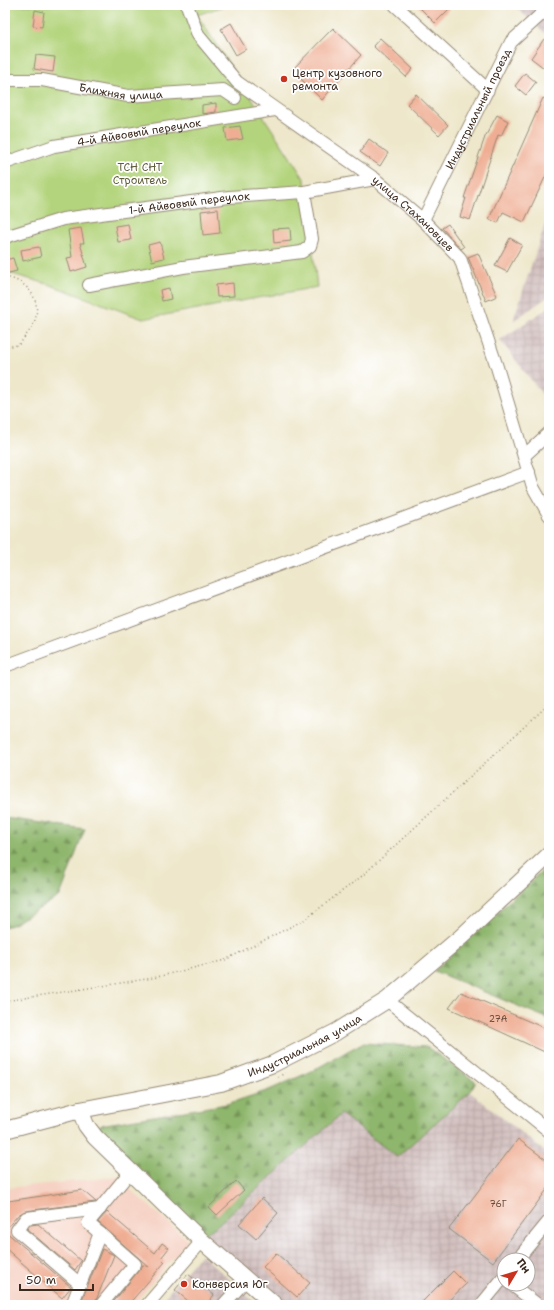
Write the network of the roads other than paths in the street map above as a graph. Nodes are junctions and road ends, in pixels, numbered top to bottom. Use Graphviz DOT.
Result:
graph roads {
  1 [pos="187,5"];
  2 [pos="394,5"];
  3 [pos="548,8"];
  4 [pos="5,80"];
  5 [pos="488,90"];
  6 [pos="235,98"];
  7 [pos="275,110"];
  8 [pos="5,163"];
  9 [pos="375,179"];
  10 [pos="304,192"];
  11 [pos="423,220"];
  12 [pos="5,237"];
  13 [pos="89,285"];
  14 [pos="549,433"];
  15 [pos="524,456"];
  16 [pos="529,472"];
  17 [pos="549,515"];
  18 [pos="5,666"];
  19 [pos="549,854"];
  20 [pos="387,1000"];
  21 [pos="80,1110"];
  22 [pos="5,1130"];
  23 [pos="549,1131"];
  24 [pos="130,1172"];
  25 [pos="100,1208"];
  26 [pos="549,1221"];
  27 [pos="100,1233"];
  28 [pos="202,1241"];
  29 [pos="524,1252"];
  30 [pos="246,1280"];
  31 [pos="80,1284"];
  32 [pos="496,1289"];
  33 [pos="522,1292"];
  34 [pos="72,1305"];
  35 [pos="101,1305"];
  36 [pos="147,1305"];
  37 [pos="223,1305"];
  38 [pos="275,1305"];
  39 [pos="481,1305"];
  40 [pos="538,1305"];
  1 -- 7 [label="street, улица Стахановцев"];
  2 -- 5 [label="street"];
  3 -- 5 [label="street, Индустриальный проезд"];
  4 -- 6 [label="street, Ближняя улица"];
  5 -- 11 [label="street, Индустриальный проезд"];
  7 -- 8 [label="street, 4-й Айвовый переулок"];
  7 -- 9 [label="street, улица Стахановцев"];
  9 -- 10 [label="street, 1-й Айвовый переулок"];
  9 -- 11 [label="street, улица Стахановцев"];
  10 -- 12 [label="street, 1-й Айвовый переулок"];
  10 -- 13 [label="street"];
  11 -- 15 [label="street, улица Стахановцев"];
  14 -- 15 [label="street"];
  15 -- 16 [label="street, улица Стахановцев"];
  16 -- 17 [label="street, улица Стахановцев"];
  16 -- 18 [label="street"];
  19 -- 20 [label="main road, Индустриальная улица"];
  20 -- 21 [label="main road, Индустриальная улица"];
  20 -- 23 [label="street"];
  21 -- 22 [label="main road, Индустриальная улица"];
  21 -- 24 [label="main road"];
  24 -- 25 [label="street"];
  24 -- 28 [label="main road"];
  25 -- 27 [label="street"];
  25 -- 31 [label="street"];
  26 -- 29 [label="street"];
  27 -- 31 [label="street"];
  27 -- 35 [label="street"];
  28 -- 30 [label="main road"];
  28 -- 36 [label="street"];
  30 -- 37 [label="street"];
  30 -- 38 [label="main road"];
  31 -- 34 [label="street"];
  32 -- 39 [label="street"];
  33 -- 40 [label="street"];
}
